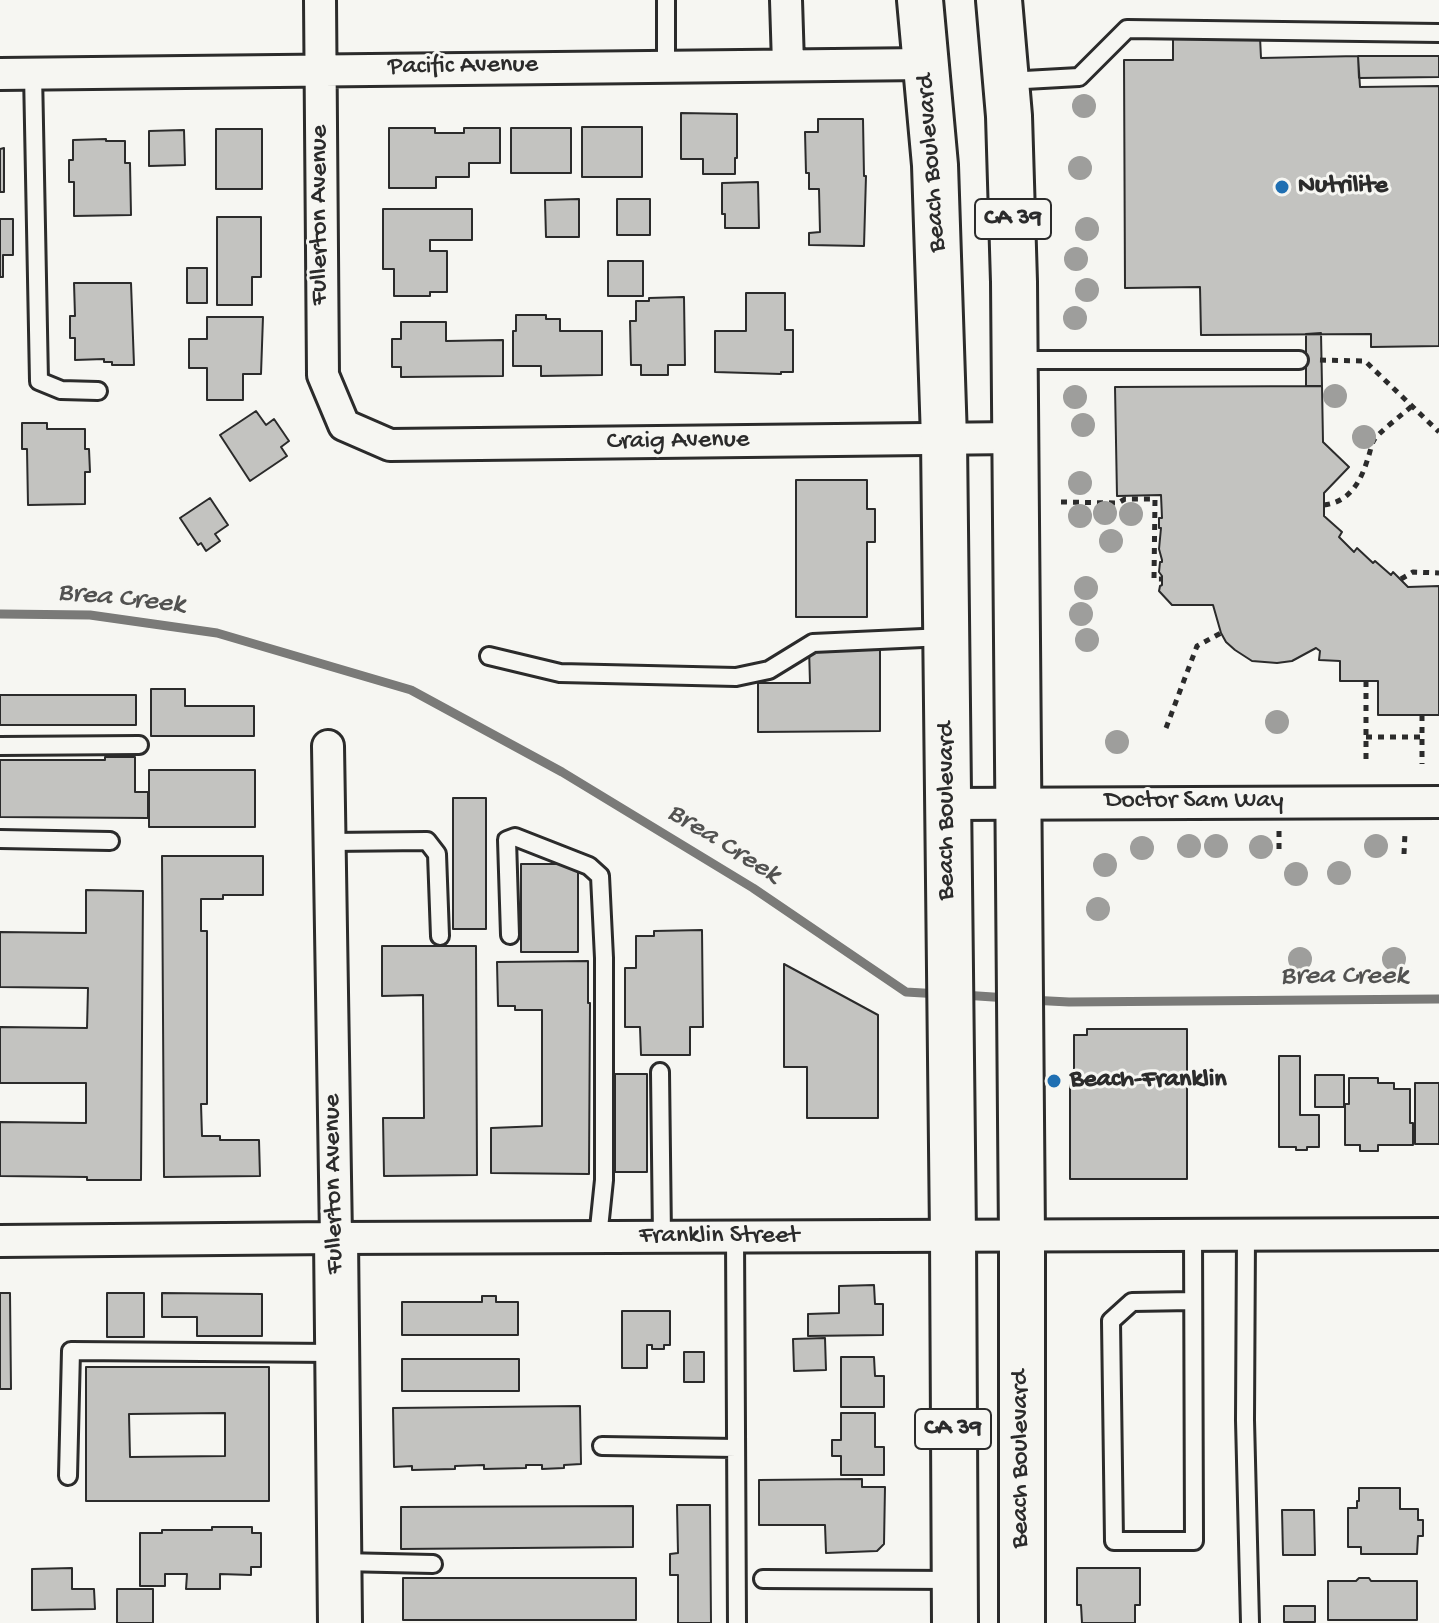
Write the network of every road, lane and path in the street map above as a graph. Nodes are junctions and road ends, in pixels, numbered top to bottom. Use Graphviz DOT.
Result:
graph roads {
  1 [pos="320,0"];
  2 [pos="666,0"];
  3 [pos="786,0"];
  4 [pos="920,0"];
  5 [pos="999,0"];
  6 [pos="1439,33"];
  7 [pos="788,64"];
  8 [pos="926,64"];
  9 [pos="666,65"];
  10 [pos="320,69"];
  11 [pos="33,73"];
  12 [pos="0,74"];
  13 [pos="1006,81"];
  14 [pos="1015,360"];
  15 [pos="1299,360"];
  16 [pos="98,391"];
  17 [pos="1412,406"];
  18 [pos="344,425"];
  19 [pos="1439,432"];
  20 [pos="1015,438"];
  21 [pos="944,439"];
  22 [pos="1061,502"];
  23 [pos="1324,505"];
  24 [pos="1439,573"];
  25 [pos="1162,579"];
  26 [pos="1401,579"];
  27 [pos="1221,633"];
  28 [pos="947,637"];
  29 [pos="489,656"];
  30 [pos="1366,681"];
  31 [pos="1422,715"];
  32 [pos="1166,728"];
  33 [pos="1366,737"];
  34 [pos="1422,737"];
  35 [pos="139,745"];
  36 [pos="0,746"];
  37 [pos="328,746"];
  38 [pos="1366,763"];
  39 [pos="1422,764"];
  40 [pos="1439,802"];
  41 [pos="948,804"];
  42 [pos="1017,804"];
  43 [pos="1279,830"];
  44 [pos="1405,833"];
  45 [pos="0,839"];
  46 [pos="110,841"];
  47 [pos="330,842"];
  48 [pos="1404,854"];
  49 [pos="1279,855"];
  50 [pos="510,935"];
  51 [pos="440,936"];
  52 [pos="660,1072"];
  53 [pos="1439,1234"];
  54 [pos="953,1235"];
  55 [pos="1193,1235"];
  56 [pos="1246,1235"];
  57 [pos="1022,1236"];
  58 [pos="662,1237"];
  59 [pos="735,1237"];
  60 [pos="336,1238"];
  61 [pos="598,1238"];
  62 [pos="0,1241"];
  63 [pos="1192,1301"];
  64 [pos="337,1353"];
  65 [pos="602,1446"];
  66 [pos="736,1448"];
  67 [pos="68,1476"];
  68 [pos="340,1562"];
  69 [pos="433,1564"];
  70 [pos="763,1579"];
  71 [pos="954,1580"];
  72 [pos="340,1623"];
  73 [pos="737,1623"];
  74 [pos="955,1623"];
  75 [pos="1022,1623"];
  76 [pos="1250,1623"];
  1 -- 10 [label="street, Fullerton Avenue"];
  2 -- 9 [label="lane"];
  3 -- 7 [label="street"];
  4 -- 8 [label="main road, Beach Boulevard / CA 39"];
  5 -- 13 [label="main road, Beach Boulevard / CA 39"];
  6 -- 13 [label="lane"];
  7 -- 8 [label="street, Pacific Avenue"];
  7 -- 9 [label="street, Pacific Avenue"];
  8 -- 21 [label="main road, Beach Boulevard / CA 39"];
  9 -- 10 [label="street, Pacific Avenue"];
  10 -- 11 [label="street, Pacific Avenue"];
  10 -- 18 [label="street, Fullerton Avenue"];
  11 -- 12 [label="street, Pacific Avenue"];
  11 -- 16 [label="lane"];
  13 -- 14 [label="main road, Beach Boulevard / CA 39"];
  14 -- 15 [label="lane"];
  14 -- 20 [label="main road, Beach Boulevard / CA 39"];
  15 -- 17 [label="path"];
  17 -- 19 [label="path"];
  17 -- 23 [label="path"];
  18 -- 21 [label="street, Craig Avenue"];
  20 -- 21 [label="street, Craig Avenue"];
  20 -- 42 [label="main road, Beach Boulevard / CA 39"];
  21 -- 28 [label="main road, Beach Boulevard / CA 39"];
  22 -- 25 [label="path"];
  24 -- 26 [label="path"];
  27 -- 32 [label="path"];
  28 -- 29 [label="lane"];
  28 -- 41 [label="main road, Beach Boulevard / CA 39"];
  30 -- 33 [label="path"];
  31 -- 34 [label="path"];
  33 -- 34 [label="path"];
  33 -- 38 [label="path"];
  34 -- 39 [label="path"];
  35 -- 36 [label="lane"];
  37 -- 47 [label="street, Fullerton Avenue"];
  40 -- 42 [label="street, Doctor Sam Way"];
  41 -- 42 [label="street, Doctor Sam Way"];
  41 -- 54 [label="main road, Beach Boulevard / CA 39"];
  42 -- 57 [label="main road, Beach Boulevard / CA 39"];
  43 -- 49 [label="path"];
  44 -- 48 [label="path"];
  45 -- 46 [label="lane"];
  47 -- 51 [label="lane"];
  47 -- 60 [label="street, Fullerton Avenue"];
  50 -- 61 [label="lane"];
  52 -- 58 [label="lane"];
  53 -- 56 [label="street, Franklin Street"];
  54 -- 57 [label="street, Franklin Street"];
  54 -- 59 [label="street, Franklin Street"];
  54 -- 71 [label="main road, Beach Boulevard / CA 39"];
  55 -- 56 [label="street, Franklin Street"];
  55 -- 57 [label="street, Franklin Street"];
  55 -- 63 [label="lane"];
  56 -- 76 [label="lane"];
  57 -- 75 [label="main road, Beach Boulevard / CA 39"];
  58 -- 59 [label="street, Franklin Street"];
  58 -- 61 [label="street, Franklin Street"];
  59 -- 66 [label="lane"];
  60 -- 61 [label="street, Franklin Street"];
  60 -- 62 [label="street, Franklin Street"];
  60 -- 64 [label="street, Fullerton Avenue"];
  63 -- 63 [label="lane"];
  64 -- 67 [label="lane"];
  64 -- 68 [label="street, Fullerton Avenue"];
  65 -- 66 [label="lane"];
  66 -- 73 [label="lane"];
  68 -- 69 [label="lane"];
  68 -- 72 [label="street, Fullerton Avenue"];
  70 -- 71 [label="lane"];
  71 -- 74 [label="main road, Beach Boulevard / CA 39"];
}
